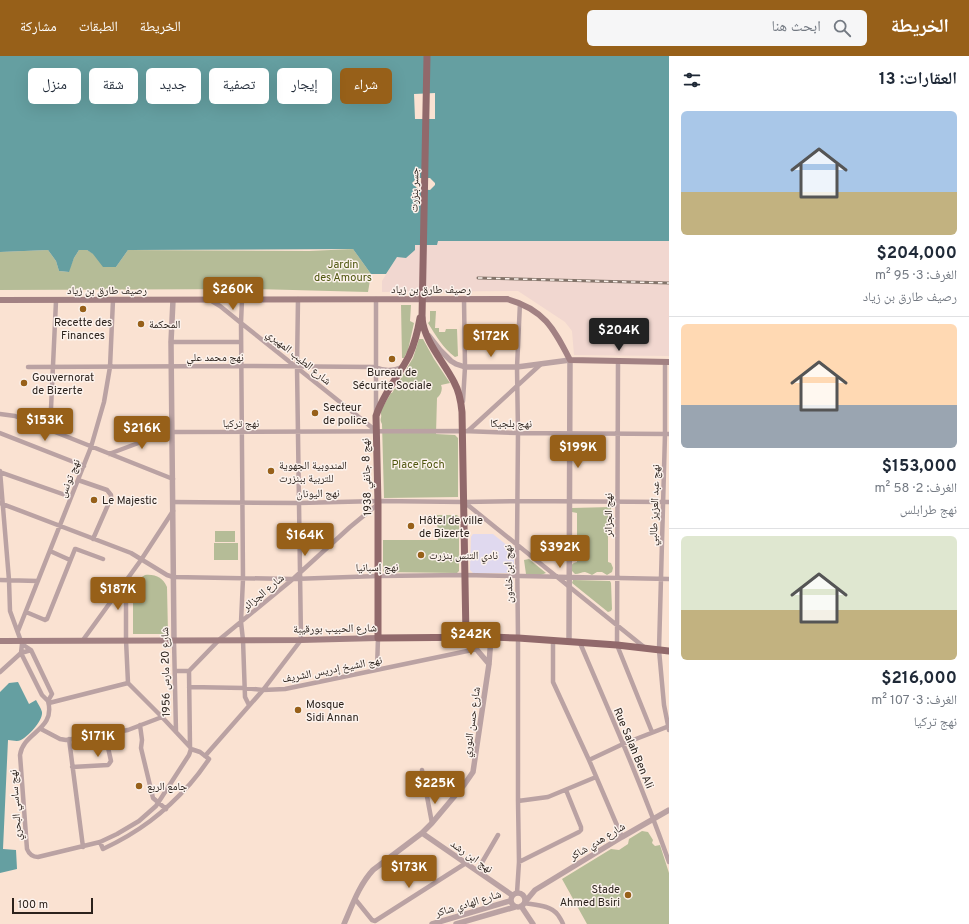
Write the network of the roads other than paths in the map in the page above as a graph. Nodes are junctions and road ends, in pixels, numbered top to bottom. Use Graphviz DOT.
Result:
graph roads {
  1 [pos="426,56"];
  2 [pos="242,299"];
  3 [pos="298,299"];
  4 [pos="376,299"];
  5 [pos="464,299"];
  6 [pos="0,300"];
  7 [pos="113,300"];
  8 [pos="173,300"];
  9 [pos="209,300"];
  10 [pos="56,301"];
  11 [pos="520,303"];
  12 [pos="241,322"];
  13 [pos="422,323"];
  14 [pos="171,342"];
  15 [pos="241,342"];
  16 [pos="570,360"];
  17 [pos="618,361"];
  18 [pos="667,362"];
  19 [pos="541,364"];
  20 [pos="241,366"];
  21 [pos="465,366"];
  22 [pos="28,367"];
  23 [pos="110,367"];
  24 [pos="172,367"];
  25 [pos="297,367"];
  26 [pos="375,367"];
  27 [pos="402,367"];
  28 [pos="518,367"];
  29 [pos="52,368"];
  30 [pos="518,385"];
  31 [pos="462,412"];
  32 [pos="0,414"];
  33 [pos="376,416"];
  34 [pos="50,430"];
  35 [pos="376,431"];
  36 [pos="465,431"];
  37 [pos="172,432"];
  38 [pos="242,432"];
  39 [pos="298,432"];
  40 [pos="0,433"];
  41 [pos="518,433"];
  42 [pos="569,433"];
  43 [pos="618,433"];
  44 [pos="667,434"];
  45 [pos="91,447"];
  46 [pos="109,454"];
  47 [pos="84,466"];
  48 [pos="0,471"];
  49 [pos="172,479"];
  50 [pos="78,480"];
  51 [pos="71,498"];
  52 [pos="517,501"];
  53 [pos="173,502"];
  54 [pos="242,502"];
  55 [pos="378,502"];
  56 [pos="464,502"];
  57 [pos="569,502"];
  58 [pos="617,502"];
  59 [pos="666,502"];
  60 [pos="298,503"];
  61 [pos="1,504"];
  62 [pos="173,511"];
  63 [pos="60,526"];
  64 [pos="93,539"];
  65 [pos="517,544"];
  66 [pos="50,551"];
  67 [pos="103,559"];
  68 [pos="70,560"];
  69 [pos="141,560"];
  70 [pos="300,572"];
  71 [pos="378,576"];
  72 [pos="465,576"];
  73 [pos="517,576"];
  74 [pos="173,577"];
  75 [pos="557,577"];
  76 [pos="569,578"];
  77 [pos="617,578"];
  78 [pos="242,579"];
  79 [pos="293,579"];
  80 [pos="300,579"];
  81 [pos="661,579"];
  82 [pos="669,579"];
  83 [pos="0,580"];
  84 [pos="9,580"];
  85 [pos="38,581"];
  86 [pos="126,581"];
  87 [pos="569,586"];
  88 [pos="26,612"];
  89 [pos="241,622"];
  90 [pos="617,626"];
  91 [pos="18,631"];
  92 [pos="466,637"];
  93 [pos="491,637"];
  94 [pos="378,638"];
  95 [pos="518,638"];
  96 [pos="83,640"];
  97 [pos="126,640"];
  98 [pos="174,640"];
  99 [pos="220,640"];
  100 [pos="243,640"];
  101 [pos="300,640"];
  102 [pos="553,640"];
  103 [pos="0,641"];
  104 [pos="22,642"];
  105 [pos="569,642"];
  106 [pos="580,643"];
  107 [pos="617,645"];
  108 [pos="645,648"];
  109 [pos="477,649"];
  110 [pos="31,650"];
  111 [pos="659,650"];
  112 [pos="669,651"];
  113 [pos="21,653"];
  114 [pos="489,664"];
  115 [pos="377,669"];
  116 [pos="175,670"];
  117 [pos="189,670"];
  118 [pos="0,672"];
  119 [pos="128,683"];
  120 [pos="189,687"];
  121 [pos="244,688"];
  122 [pos="263,690"];
  123 [pos="48,702"];
  124 [pos="666,704"];
  125 [pos="249,705"];
  126 [pos="162,716"];
  127 [pos="140,725"];
  128 [pos="669,728"];
  129 [pos="41,729"];
  130 [pos="176,732"];
  131 [pos="652,732"];
  132 [pos="105,734"];
  133 [pos="69,740"];
  134 [pos="623,744"];
  135 [pos="190,748"];
  136 [pos="208,758"];
  137 [pos="588,760"];
  138 [pos="72,767"];
  139 [pos="422,770"];
  140 [pos="596,777"];
  141 [pos="566,790"];
  142 [pos="518,801"];
  143 [pos="158,803"];
  144 [pos="166,809"];
  145 [pos="669,810"];
  146 [pos="654,819"];
  147 [pos="432,823"];
  148 [pos="422,832"];
  149 [pos="498,835"];
  150 [pos="622,837"];
  151 [pos="100,842"];
  152 [pos="83,847"];
  153 [pos="519,862"];
  154 [pos="669,862"];
  155 [pos="466,863"];
  156 [pos="477,871"];
  157 [pos="535,890"];
  158 [pos="515,895"];
  159 [pos="355,899"];
  160 [pos="521,905"];
  161 [pos="344,924"];
  162 [pos="432,924"];
  163 [pos="456,924"];
  164 [pos="532,924"];
  165 [pos="563,924"];
  1 -- 13 [label="main road, جسر بنزرت, bridge"];
  2 -- 3 [label="main road, رصيف طارق بن زياد"];
  2 -- 9 [label="main road, رصيف طارق بن زياد"];
  2 -- 12 [label="street"];
  3 -- 4 [label="main road, رصيف طارق بن زياد"];
  3 -- 25 [label="street"];
  4 -- 5 [label="main road, رصيف طارق بن زياد"];
  4 -- 26 [label="street"];
  5 -- 11 [label="main road, رصيف طارق بن زياد"];
  5 -- 21 [label="street"];
  6 -- 10 [label="main road, رصيف طارق بن زياد"];
  7 -- 8 [label="main road, رصيف طارق بن زياد"];
  7 -- 10 [label="main road, رصيف طارق بن زياد"];
  7 -- 23 [label="street, نهج تونس"];
  8 -- 9 [label="main road, رصيف طارق بن زياد"];
  8 -- 14 [label="street, شارع 20 مارس 1956"];
  9 -- 12 [label="street, شارع الطيب المهيري"];
  10 -- 29 [label="street"];
  11 -- 16 [label="main road, رصيف طارق بن زياد"];
  11 -- 28 [label="street, نهج ابن خلدون"];
  12 -- 15 [label="street"];
  12 -- 25 [label="street, شارع الطيب المهيري"];
  13 -- 21 [label="street"];
  13 -- 27 [label="main road, نهج 8 جانفي 1938"];
  13 -- 31 [label="main road"];
  14 -- 15 [label="street"];
  14 -- 24 [label="street, شارع 20 مارس 1956"];
  15 -- 20 [label="street"];
  16 -- 17 [label="main road"];
  16 -- 19 [label="street"];
  16 -- 42 [label="street"];
  17 -- 18 [label="main road"];
  17 -- 43 [label="street, نهج الجزائر"];
  18 -- 44 [label="street, نهج عبد العزيز طالبي"];
  19 -- 28 [label="street"];
  19 -- 30 [label="street"];
  20 -- 24 [label="street, نهج محمد علي"];
  20 -- 25 [label="street, نهج محمد علي"];
  20 -- 38 [label="street"];
  21 -- 28 [label="street"];
  21 -- 31 [label="street"];
  22 -- 29 [label="street, نهج محمد علي"];
  23 -- 24 [label="street, نهج محمد علي"];
  23 -- 29 [label="street, نهج محمد علي"];
  23 -- 45 [label="street, نهج تونس"];
  24 -- 37 [label="street, شارع 20 مارس 1956"];
  25 -- 26 [label="street, نهج محمد علي"];
  25 -- 35 [label="street, شارع الطيب المهيري"];
  25 -- 39 [label="street"];
  26 -- 27 [label="street, نهج محمد علي"];
  26 -- 33 [label="street"];
  27 -- 33 [label="main road, نهج 8 جانفي 1938"];
  28 -- 30 [label="street, نهج ابن خلدون"];
  29 -- 34 [label="street"];
  30 -- 36 [label="street"];
  30 -- 41 [label="street, نهج ابن خلدون"];
  31 -- 36 [label="main road"];
  32 -- 34 [label="street"];
  33 -- 35 [label="main road, نهج 8 جانفي 1938"];
  34 -- 45 [label="street"];
  35 -- 36 [label="street, نهج بلجيكا"];
  35 -- 39 [label="street, نهج تركيا"];
  35 -- 55 [label="main road, نهج 8 جانفي 1938"];
  36 -- 41 [label="street, نهج بلجيكا"];
  36 -- 56 [label="main road"];
  37 -- 38 [label="street, نهج تركيا"];
  37 -- 46 [label="street, نهج تركيا"];
  37 -- 49 [label="street, شارع 20 مارس 1956"];
  38 -- 39 [label="street, نهج تركيا"];
  38 -- 54 [label="street"];
  39 -- 60 [label="street"];
  40 -- 47 [label="street"];
  41 -- 42 [label="street, نهج بلجيكا"];
  41 -- 52 [label="street, نهج ابن خلدون"];
  42 -- 43 [label="street, نهج بلجيكا"];
  42 -- 57 [label="street"];
  43 -- 44 [label="street, نهج بلجيكا"];
  43 -- 58 [label="street, نهج الجزائر"];
  44 -- 59 [label="street, نهج عبد العزيز طالبي"];
  45 -- 46 [label="street"];
  45 -- 47 [label="street, نهج تونس"];
  46 -- 49 [label="street"];
  47 -- 50 [label="street, نهج تونس"];
  48 -- 51 [label="street"];
  48 -- 61 [label="street"];
  49 -- 53 [label="street, شارع 20 مارس 1956"];
  50 -- 51 [label="street, نهج تونس"];
  50 -- 64 [label="street"];
  51 -- 63 [label="street, نهج تونس"];
  52 -- 56 [label="street, نهج اليونان"];
  52 -- 57 [label="street, نهج اليونان"];
  52 -- 65 [label="street, نهج ابن خلدون"];
  53 -- 54 [label="street, نهج اليونان"];
  53 -- 62 [label="street, شارع 20 مارس 1956"];
  54 -- 60 [label="street, نهج اليونان"];
  54 -- 78 [label="street"];
  55 -- 56 [label="street, نهج اليونان"];
  55 -- 60 [label="street, نهج اليونان"];
  55 -- 70 [label="street, شارع الجزائر"];
  55 -- 71 [label="main road, نهج 8 جانفي 1938"];
  56 -- 65 [label="street"];
  56 -- 72 [label="main road"];
  57 -- 58 [label="street, نهج اليونان"];
  57 -- 76 [label="street"];
  58 -- 59 [label="street, نهج اليونان"];
  58 -- 77 [label="street, نهج الجزائر"];
  59 -- 81 [label="street, نهج عبد العزيز طالبي"];
  60 -- 70 [label="street"];
  61 -- 63 [label="street"];
  61 -- 84 [label="street"];
  62 -- 69 [label="street"];
  62 -- 74 [label="street, شارع 20 مارس 1956"];
  63 -- 64 [label="street"];
  63 -- 66 [label="street, نهج تونس"];
  64 -- 69 [label="street"];
  65 -- 73 [label="street, نهج ابن خلدون"];
  65 -- 75 [label="street"];
  66 -- 68 [label="street"];
  66 -- 85 [label="street, نهج تونس"];
  67 -- 68 [label="street"];
  68 -- 88 [label="street"];
  69 -- 74 [label="street"];
  69 -- 86 [label="street"];
  70 -- 79 [label="street, شارع الجزائر"];
  70 -- 80 [label="street"];
  71 -- 72 [label="street, نهج إسبانيا"];
  71 -- 80 [label="street, نهج إسبانيا"];
  71 -- 94 [label="main road, نهج 8 جانفي 1938"];
  72 -- 73 [label="street, نهج إسبانيا"];
  72 -- 92 [label="main road"];
  73 -- 75 [label="street, نهج إسبانيا"];
  73 -- 95 [label="street, نهج ابن خلدون"];
  74 -- 78 [label="street, نهج إسبانيا"];
  74 -- 98 [label="street, شارع 20 مارس 1956"];
  75 -- 76 [label="street, نهج إسبانيا"];
  75 -- 87 [label="street"];
  76 -- 77 [label="street"];
  76 -- 87 [label="street"];
  77 -- 81 [label="street"];
  77 -- 90 [label="street, نهج الجزائر"];
  78 -- 79 [label="street, نهج إسبانيا"];
  78 -- 89 [label="street"];
  79 -- 80 [label="street, نهج إسبانيا"];
  79 -- 89 [label="street, شارع الجزائر"];
  80 -- 101 [label="street"];
  81 -- 82 [label="street"];
  81 -- 111 [label="street, نهج عبد العزيز طالبي"];
  83 -- 84 [label="street"];
  84 -- 85 [label="street"];
  84 -- 91 [label="street"];
  85 -- 88 [label="street, نهج تونس"];
  86 -- 96 [label="street"];
  86 -- 97 [label="street"];
  87 -- 90 [label="street"];
  87 -- 105 [label="street"];
  88 -- 91 [label="street, نهج تونس"];
  89 -- 99 [label="street, شارع الجزائر"];
  89 -- 100 [label="street"];
  90 -- 107 [label="street, نهج الجزائر"];
  90 -- 108 [label="street"];
  91 -- 104 [label="street"];
  92 -- 93 [label="main road, شارع الحبيب بورقيبة"];
  92 -- 94 [label="main road, شارع الحبيب بورقيبة"];
  92 -- 109 [label="street"];
  93 -- 95 [label="main road, شارع الحبيب بورقيبة"];
  93 -- 114 [label="street, شارع حسن النوري"];
  94 -- 101 [label="main road, شارع الحبيب بورقيبة"];
  94 -- 115 [label="street"];
  95 -- 102 [label="main road, شارع الحبيب بورقيبة"];
  95 -- 142 [label="street, نهج ابن خلدون"];
  96 -- 97 [label="main road, شارع الحبيب بورقيبة"];
  96 -- 104 [label="main road, شارع الحبيب بورقيبة"];
  97 -- 98 [label="main road, شارع الحبيب بورقيبة"];
  97 -- 119 [label="street"];
  98 -- 99 [label="main road, شارع الحبيب بورقيبة"];
  98 -- 116 [label="street, شارع 20 مارس 1956"];
  99 -- 100 [label="main road, شارع الحبيب بورقيبة"];
  99 -- 117 [label="street, شارع الجزائر"];
  100 -- 101 [label="main road, شارع الحبيب بورقيبة"];
  100 -- 121 [label="street"];
  101 -- 122 [label="street"];
  102 -- 105 [label="main road, شارع الحبيب بورقيبة"];
  102 -- 137 [label="street"];
  103 -- 104 [label="main road, شارع الحبيب بورقيبة"];
  104 -- 110 [label="street"];
  104 -- 113 [label="street"];
  105 -- 106 [label="main road, شارع الحبيب بورقيبة"];
  106 -- 107 [label="main road, شارع الحبيب بورقيبة"];
  106 -- 134 [label="street, Rue Salah Ben Ali"];
  107 -- 108 [label="main road, شارع الحبيب بورقيبة"];
  107 -- 131 [label="street"];
  108 -- 111 [label="main road, شارع الحبيب بورقيبة"];
  109 -- 114 [label="street"];
  109 -- 115 [label="street, نهج الشيخ إدريس الشريف"];
  110 -- 113 [label="street"];
  110 -- 123 [label="street, نهج ساسي البحري"];
  111 -- 112 [label="main road, شارع الحبيب بورقيبة"];
  111 -- 124 [label="street, نهج عبد العزيز طالبي"];
  113 -- 118 [label="street"];
  113 -- 123 [label="street"];
  114 -- 147 [label="street, شارع حسن النوري"];
  115 -- 122 [label="street, نهج الشيخ إدريس الشريف"];
  116 -- 117 [label="street"];
  116 -- 130 [label="street, شارع 20 مارس 1956"];
  117 -- 120 [label="street"];
  119 -- 123 [label="street"];
  119 -- 126 [label="street"];
  120 -- 121 [label="street, نهج الشيخ إدريس الشريف"];
  120 -- 135 [label="street"];
  121 -- 122 [label="street, نهج الشيخ إدريس الشريف"];
  121 -- 125 [label="street"];
  122 -- 125 [label="street"];
  123 -- 129 [label="street, نهج ساسي البحري"];
  124 -- 128 [label="street, نهج عبد العزيز طالبي"];
  125 -- 136 [label="street"];
  126 -- 127 [label="street"];
  126 -- 130 [label="street"];
  127 -- 132 [label="street"];
  127 -- 143 [label="street"];
  128 -- 131 [label="street"];
  129 -- 133 [label="street"];
  129 -- 152 [label="street, نهج ساسي البحري"];
  130 -- 135 [label="street"];
  131 -- 134 [label="street"];
  132 -- 133 [label="street"];
  132 -- 138 [label="street"];
  133 -- 138 [label="street"];
  134 -- 137 [label="street"];
  134 -- 146 [label="street, Rue Salah Ben Ali"];
  135 -- 136 [label="street"];
  135 -- 143 [label="street, نهج ساسي البحري"];
  136 -- 144 [label="street"];
  137 -- 140 [label="street"];
  138 -- 152 [label="street"];
  139 -- 147 [label="street"];
  140 -- 141 [label="street"];
  140 -- 150 [label="street"];
  141 -- 142 [label="street"];
  141 -- 153 [label="street"];
  142 -- 153 [label="street, نهج ابن خلدون"];
  143 -- 144 [label="street"];
  143 -- 151 [label="street, نهج ساسي البحري"];
  144 -- 151 [label="street"];
  145 -- 146 [label="street, شارع هدي شاكر"];
  146 -- 150 [label="street, شارع هدي شاكر"];
  146 -- 154 [label="street, Rue Salah Ben Ali"];
  147 -- 148 [label="street, شارع حسن النوري"];
  148 -- 155 [label="street, نهج ابن رشد"];
  148 -- 159 [label="street, شارع حسن النوري"];
  149 -- 156 [label="street"];
  150 -- 157 [label="street, شارع هدي شاكر"];
  151 -- 152 [label="street, نهج ساسي البحري"];
  153 -- 158 [label="street, نهج ابن خلدون"];
  155 -- 156 [label="street, نهج ابن رشد"];
  155 -- 159 [label="street"];
  156 -- 158 [label="street, نهج ابن رشد"];
  157 -- 158 [label="street, شارع الهادي شاكر"];
  157 -- 160 [label="street"];
  158 -- 160 [label="street"];
  158 -- 160 [label="street"];
  158 -- 162 [label="street, شارع الهادي شاكر"];
  159 -- 161 [label="street, شارع حسن النوري"];
  160 -- 163 [label="street, شارع الهادي شاكر"];
  160 -- 164 [label="street"];
  160 -- 165 [label="street"];
}
